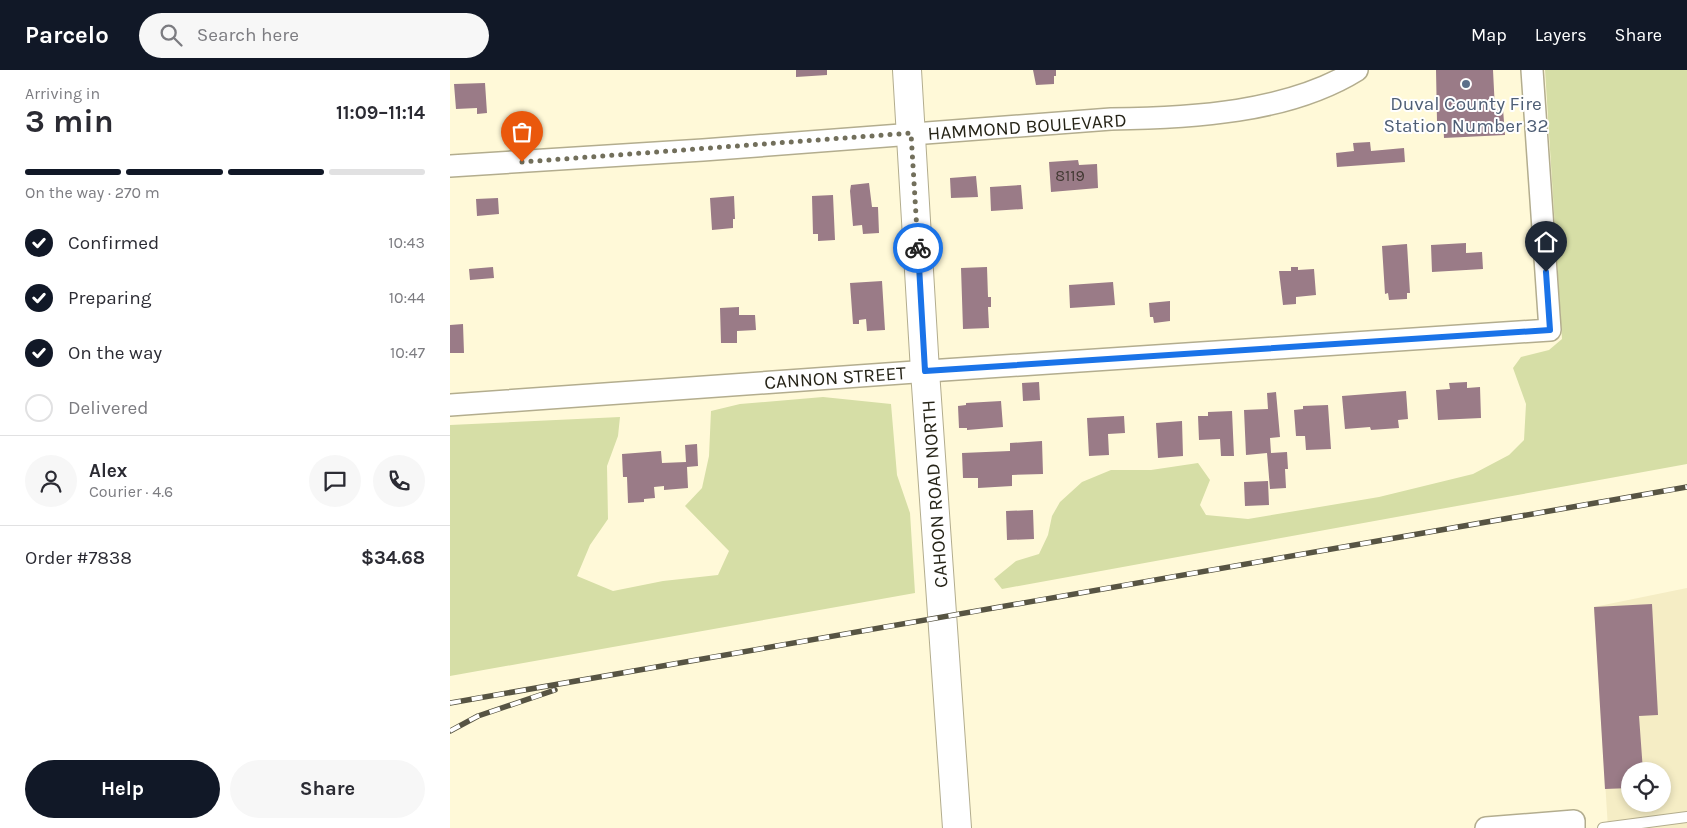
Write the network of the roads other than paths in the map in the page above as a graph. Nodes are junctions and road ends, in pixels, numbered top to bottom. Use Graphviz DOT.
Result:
graph roads {
  1 [pos="907,70"];
  2 [pos="1357,70"];
  3 [pos="1532,70"];
  4 [pos="911,133"];
  5 [pos="450,166"];
  6 [pos="925,371"];
  7 [pos="450,405"];
  8 [pos="1687,817"];
  9 [pos="1574,825"];
  10 [pos="957,828"];
  11 [pos="1486,828"];
  12 [pos="1603,828"];
  1 -- 4 [label="main road, CAHOON ROAD NORTH"];
  2 -- 4 [label="street, HAMMOND BOULEVARD"];
  3 -- 6 [label="street, CANNON STREET"];
  4 -- 5 [label="street, HAMMOND BOULEVARD"];
  4 -- 6 [label="main road, CAHOON ROAD NORTH"];
  6 -- 7 [label="street, CANNON STREET"];
  6 -- 10 [label="main road, CAHOON ROAD NORTH"];
  8 -- 12 [label="lane"];
  9 -- 11 [label="street"];
}
